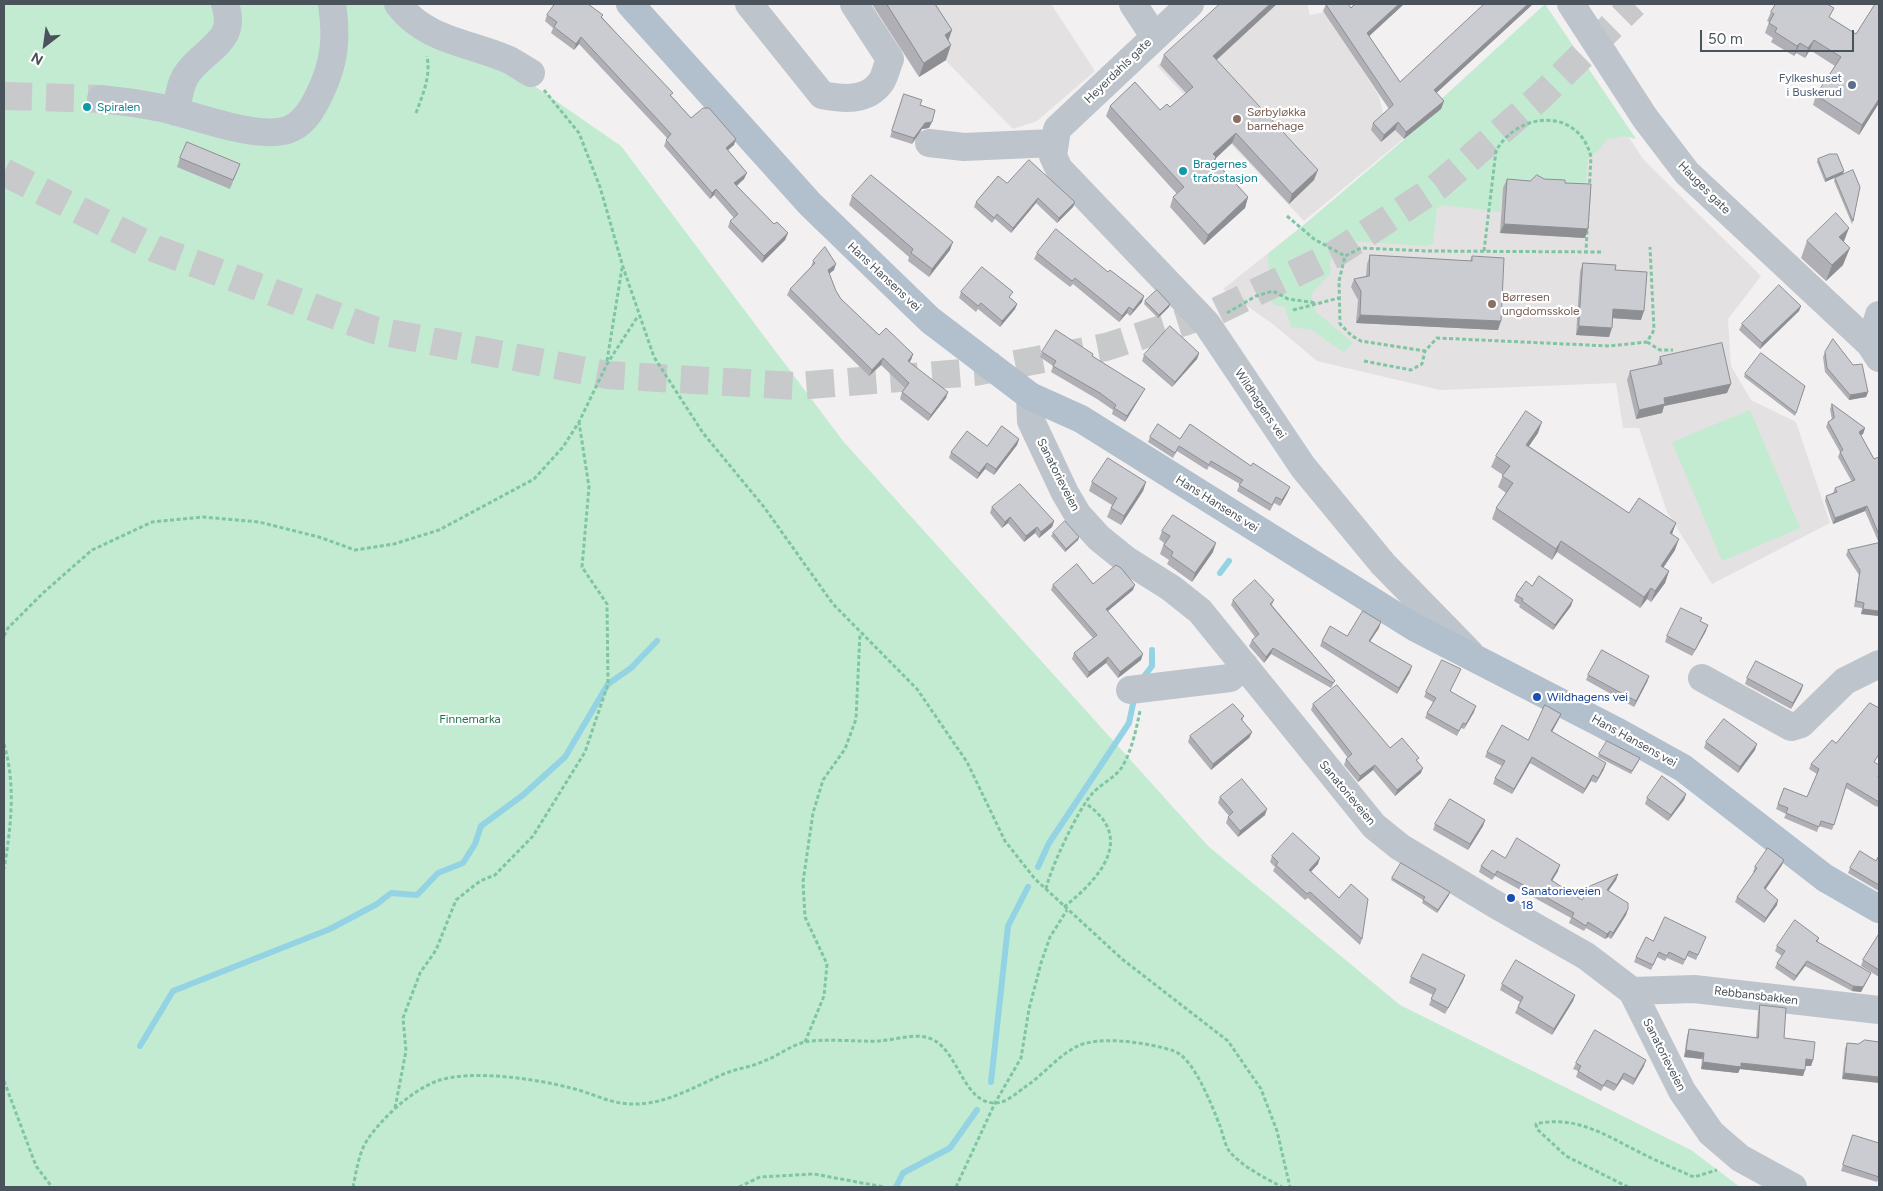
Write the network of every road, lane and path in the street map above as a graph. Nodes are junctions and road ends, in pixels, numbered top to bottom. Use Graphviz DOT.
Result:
graph roads {
  1 [pos="225,4"];
  2 [pos="332,4"];
  3 [pos="398,4"];
  4 [pos="630,4"];
  5 [pos="749,4"];
  6 [pos="854,4"];
  7 [pos="1133,4"];
  8 [pos="1190,4"];
  9 [pos="1571,4"];
  10 [pos="420,27"];
  11 [pos="1154,36"];
  12 [pos="531,73"];
  13 [pos="101,99"];
  14 [pos="176,112"];
  15 [pos="416,113"];
  16 [pos="929,143"];
  17 [pos="1054,143"];
  18 [pos="1287,216"];
  19 [pos="1650,248"];
  20 [pos="1484,251"];
  21 [pos="1586,252"];
  22 [pos="1601,252"];
  23 [pos="1345,256"];
  24 [pos="623,267"];
  25 [pos="1339,298"];
  26 [pos="1317,303"];
  27 [pos="1293,310"];
  28 [pos="1879,314"];
  29 [pos="639,315"];
  30 [pos="1207,324"];
  31 [pos="1647,342"];
  32 [pos="1673,350"];
  33 [pos="1425,351"];
  34 [pos="1874,351"];
  35 [pos="1364,361"];
  36 [pos="607,364"];
  37 [pos="1030,396"];
  38 [pos="579,422"];
  39 [pos="860,632"];
  40 [pos="4,636"];
  41 [pos="1477,661"];
  42 [pos="1879,664"];
  43 [pos="1245,666"];
  44 [pos="1702,678"];
  45 [pos="1135,689"];
  46 [pos="4,744"];
  47 [pos="1085,803"];
  48 [pos="4,869"];
  49 [pos="1046,890"];
  50 [pos="1064,907"];
  51 [pos="1879,909"];
  52 [pos="1067,910"];
  53 [pos="1632,992"];
  54 [pos="1879,1010"];
  55 [pos="805,1042"];
  56 [pos="4,1081"];
  57 [pos="995,1103"];
  58 [pos="395,1109"];
  59 [pos="1740,1158"];
  60 [pos="52,1187"];
  61 [pos="353,1187"];
  62 [pos="739,1187"];
  63 [pos="884,1187"];
  64 [pos="956,1187"];
  65 [pos="1282,1187"];
  66 [pos="1290,1187"];
  67 [pos="1628,1187"];
  68 [pos="1793,1187"];
  1 -- 14 [label="street"];
  2 -- 14 [label="street"];
  3 -- 10 [label="street"];
  4 -- 37 [label="main road, Hans Hansens vei"];
  5 -- 6 [label="street"];
  7 -- 11 [label="street"];
  8 -- 11 [label="street, Heyerdahls gate"];
  9 -- 34 [label="street, Hauges gate"];
  10 -- 12 [label="street"];
  10 -- 15 [label="path"];
  11 -- 17 [label="street, Heyerdahls gate"];
  12 -- 24 [label="path"];
  13 -- 14 [label="street"];
  16 -- 17 [label="street"];
  17 -- 30 [label="street, Wildhagens vei"];
  18 -- 23 [label="path"];
  19 -- 31 [label="path"];
  20 -- 21 [label="path"];
  20 -- 21 [label="path"];
  20 -- 23 [label="path"];
  21 -- 22 [label="path"];
  23 -- 25 [label="path"];
  24 -- 29 [label="path"];
  24 -- 36 [label="path"];
  25 -- 26 [label="path"];
  25 -- 33 [label="path"];
  26 -- 27 [label="path"];
  26 -- 30 [label="path"];
  28 -- 34 [label="street"];
  29 -- 36 [label="path"];
  29 -- 39 [label="path"];
  30 -- 41 [label="street, Wildhagens vei"];
  31 -- 32 [label="path"];
  31 -- 33 [label="path"];
  33 -- 35 [label="path"];
  36 -- 38 [label="path"];
  37 -- 41 [label="main road, Hans Hansens vei"];
  37 -- 43 [label="street, Sanatorieveien"];
  38 -- 40 [label="path"];
  38 -- 58 [label="path"];
  39 -- 49 [label="path"];
  39 -- 55 [label="path"];
  41 -- 51 [label="main road, Hans Hansens vei"];
  42 -- 44 [label="street"];
  43 -- 45 [label="street"];
  43 -- 53 [label="street, Sanatorieveien"];
  45 -- 47 [label="path"];
  46 -- 48 [label="path"];
  47 -- 49 [label="path"];
  47 -- 50 [label="path"];
  49 -- 50 [label="path"];
  50 -- 52 [label="path"];
  52 -- 57 [label="path"];
  52 -- 66 [label="path"];
  53 -- 54 [label="street, Rebbansbakken"];
  53 -- 59 [label="street, Sanatorieveien"];
  55 -- 57 [label="path"];
  55 -- 58 [label="path"];
  56 -- 60 [label="path"];
  57 -- 64 [label="path"];
  57 -- 65 [label="path"];
  58 -- 61 [label="path"];
  59 -- 67 [label="path"];
  59 -- 68 [label="street, Sanatorieveien"];
  62 -- 63 [label="path"];
}
